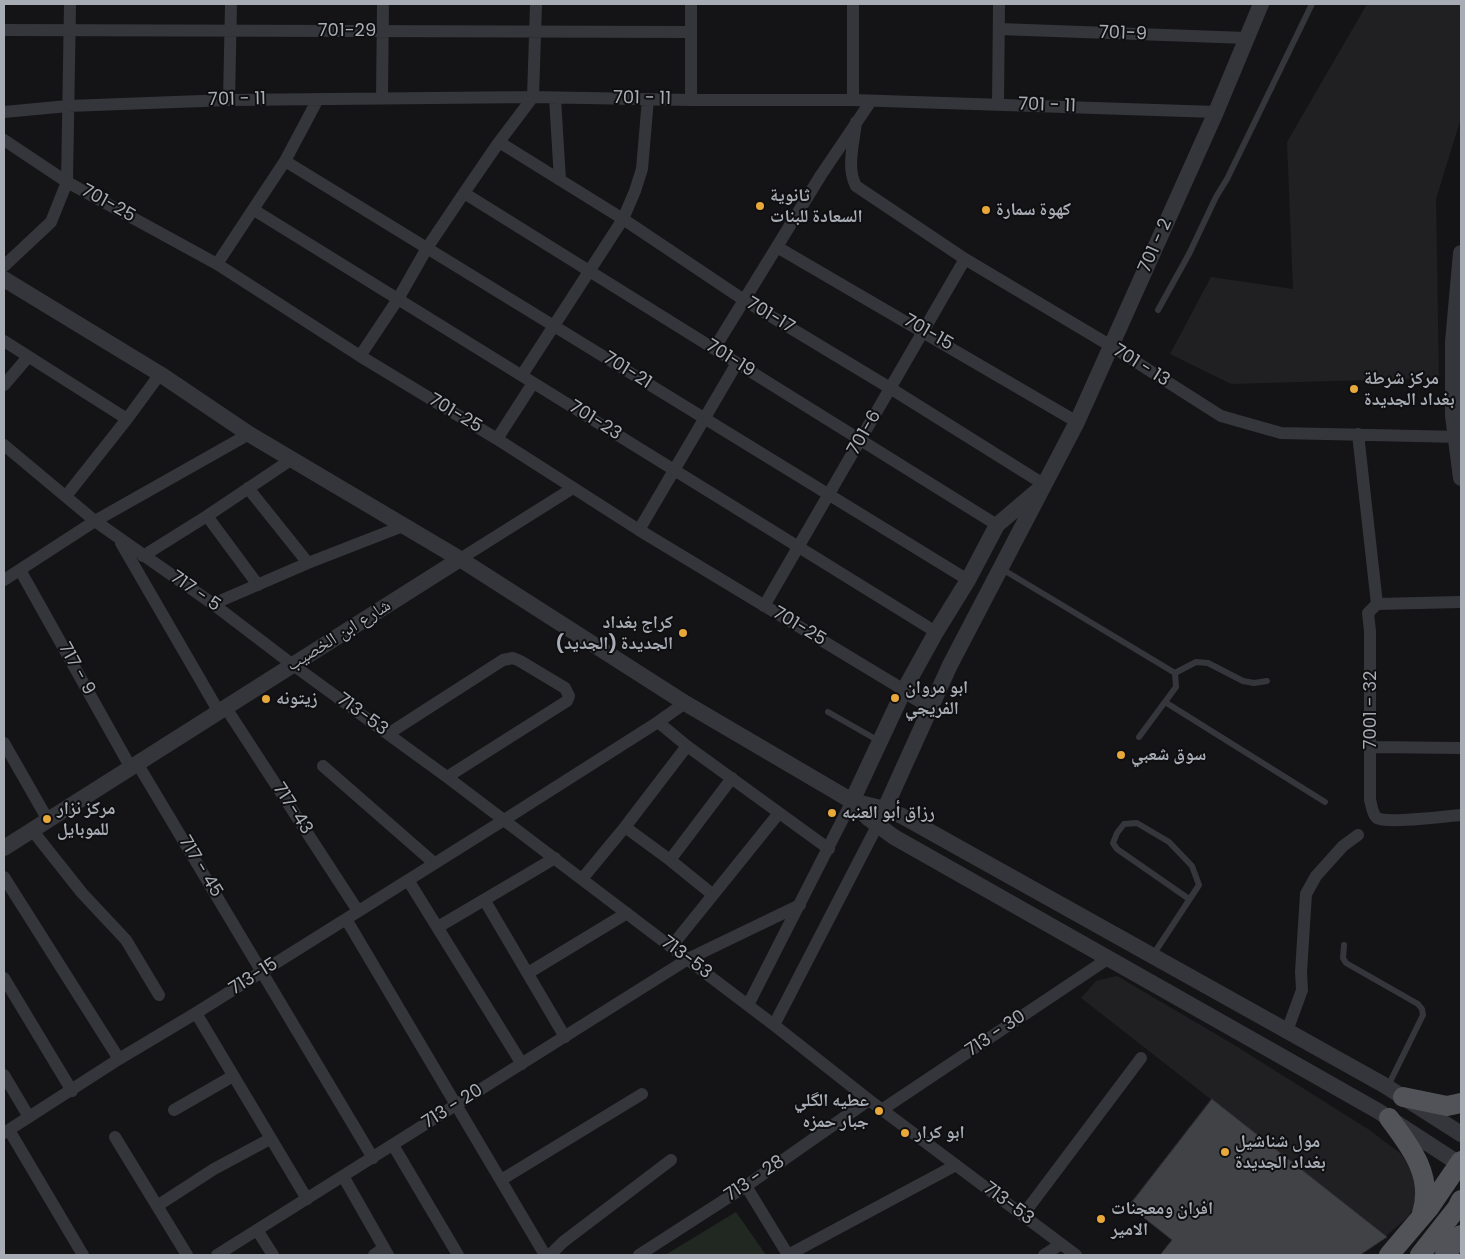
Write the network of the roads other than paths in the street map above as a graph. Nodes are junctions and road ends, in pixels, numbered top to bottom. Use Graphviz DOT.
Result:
graph roads {
  1 [pos="70,4"];
  2 [pos="231,4"];
  3 [pos="383,4"];
  4 [pos="536,4"];
  5 [pos="691,4"];
  6 [pos="852,4"];
  7 [pos="999,4"];
  8 [pos="1261,4"];
  9 [pos="1312,4"];
  10 [pos="4,30"];
  11 [pos="69,30"];
  12 [pos="999,30"];
  13 [pos="230,31"];
  14 [pos="383,31"];
  15 [pos="535,31"];
  16 [pos="691,32"];
  17 [pos="1247,38"];
  18 [pos="382,98"];
  19 [pos="533,98"];
  20 [pos="555,98"];
  21 [pos="229,100"];
  22 [pos="318,100"];
  23 [pos="648,100"];
  24 [pos="691,100"];
  25 [pos="853,100"];
  26 [pos="871,101"];
  27 [pos="998,104"];
  28 [pos="68,106"];
  29 [pos="4,112"];
  30 [pos="1216,112"];
  31 [pos="856,122"];
  32 [pos="4,140"];
  33 [pos="499,142"];
  34 [pos="285,161"];
  35 [pos="560,180"];
  36 [pos="67,182"];
  37 [pos="464,193"];
  38 [pos="254,210"];
  39 [pos="623,218"];
  40 [pos="777,247"];
  41 [pos="427,248"];
  42 [pos="1461,253"];
  43 [pos="965,259"];
  44 [pos="217,264"];
  45 [pos="4,266"];
  46 [pos="589,271"];
  47 [pos="4,279"];
  48 [pos="398,299"];
  49 [pos="744,300"];
  50 [pos="1158,310"];
  51 [pos="553,326"];
  52 [pos="924,330"];
  53 [pos="4,341"];
  54 [pos="1110,346"];
  55 [pos="714,349"];
  56 [pos="360,356"];
  57 [pos="28,357"];
  58 [pos="737,364"];
  59 [pos="160,374"];
  60 [pos="522,375"];
  61 [pos="533,383"];
  62 [pos="4,385"];
  63 [pos="890,388"];
  64 [pos="127,419"];
  65 [pos="705,419"];
  66 [pos="1077,422"];
  67 [pos="249,434"];
  68 [pos="1358,434"];
  69 [pos="1459,437"];
  70 [pos="497,440"];
  71 [pos="860,440"];
  72 [pos="4,445"];
  73 [pos="292,459"];
  74 [pos="674,470"];
  75 [pos="1461,478"];
  76 [pos="1045,485"];
  77 [pos="248,488"];
  78 [pos="573,488"];
  79 [pos="828,495"];
  80 [pos="66,496"];
  81 [pos="207,516"];
  82 [pos="95,521"];
  83 [pos="997,525"];
  84 [pos="403,526"];
  85 [pos="638,530"];
  86 [pos="118,537"];
  87 [pos="798,547"];
  88 [pos="143,556"];
  89 [pos="460,560"];
  90 [pos="308,563"];
  91 [pos="1001,568"];
  92 [pos="20,570"];
  93 [pos="4,580"];
  94 [pos="968,580"];
  95 [pos="258,585"];
  96 [pos="1461,602"];
  97 [pos="213,604"];
  98 [pos="1377,604"];
  99 [pos="764,606"];
  100 [pos="936,632"];
  101 [pos="293,665"];
  102 [pos="1175,673"];
  103 [pos="1267,681"];
  104 [pos="904,690"];
  105 [pos="1165,702"];
  106 [pos="685,703"];
  107 [pos="932,706"];
  108 [pos="222,710"];
  109 [pos="828,712"];
  110 [pos="658,722"];
  111 [pos="388,734"];
  112 [pos="1139,737"];
  113 [pos="880,742"];
  114 [pos="4,743"];
  115 [pos="687,746"];
  116 [pos="1371,747"];
  117 [pos="1461,748"];
  118 [pos="134,766"];
  119 [pos="323,766"];
  120 [pos="447,777"];
  121 [pos="732,778"];
  122 [pos="852,801"];
  123 [pos="1325,802"];
  124 [pos="885,809"];
  125 [pos="779,813"];
  126 [pos="1461,815"];
  127 [pos="48,820"];
  128 [pos="504,820"];
  129 [pos="877,826"];
  130 [pos="625,827"];
  131 [pos="32,830"];
  132 [pos="1358,835"];
  133 [pos="4,848"];
  134 [pos="829,849"];
  135 [pos="555,858"];
  136 [pos="670,860"];
  137 [pos="434,863"];
  138 [pos="4,877"];
  139 [pos="582,879"];
  140 [pos="408,880"];
  141 [pos="712,894"];
  142 [pos="1189,898"];
  143 [pos="485,901"];
  144 [pos="800,905"];
  145 [pos="358,911"];
  146 [pos="627,913"];
  147 [pos="346,919"];
  148 [pos="438,927"];
  149 [pos="1344,945"];
  150 [pos="671,947"];
  151 [pos="1152,956"];
  152 [pos="1109,958"];
  153 [pos="688,960"];
  154 [pos="262,971"];
  155 [pos="528,973"];
  156 [pos="4,978"];
  157 [pos="159,995"];
  158 [pos="748,1005"];
  159 [pos="196,1013"];
  160 [pos="774,1025"];
  161 [pos="1287,1031"];
  162 [pos="565,1037"];
  163 [pos="1141,1058"];
  164 [pos="118,1059"];
  165 [pos="522,1064"];
  166 [pos="4,1075"];
  167 [pos="233,1076"];
  168 [pos="72,1091"];
  169 [pos="1395,1092"];
  170 [pos="642,1094"];
  171 [pos="868,1100"];
  172 [pos="1461,1103"];
  173 [pos="456,1105"];
  174 [pos="884,1109"];
  175 [pos="174,1110"];
  176 [pos="29,1118"];
  177 [pos="1389,1118"];
  178 [pos="6,1132"];
  179 [pos="1461,1134"];
  180 [pos="115,1137"];
  181 [pos="270,1139"];
  182 [pos="393,1145"];
  183 [pos="373,1158"];
  184 [pos="671,1160"];
  185 [pos="1461,1163"];
  186 [pos="956,1165"];
  187 [pos="343,1176"];
  188 [pos="501,1180"];
  189 [pos="746,1186"];
  190 [pos="306,1199"];
  191 [pos="1461,1200"];
  192 [pos="157,1206"];
  193 [pos="1023,1215"];
  194 [pos="1421,1218"];
  195 [pos="257,1230"];
  196 [pos="1461,1235"];
  197 [pos="1061,1244"];
  198 [pos="1461,1250"];
  199 [pos="382,1253"];
  200 [pos="83,1255"];
  201 [pos="187,1255"];
  202 [pos="218,1255"];
  203 [pos="273,1255"];
  204 [pos="458,1255"];
  205 [pos="545,1255"];
  206 [pos="550,1255"];
  207 [pos="639,1255"];
  208 [pos="788,1255"];
  209 [pos="1044,1255"];
  210 [pos="1076,1255"];
  211 [pos="1389,1255"];
  212 [pos="1420,1255"];
  213 [pos="1447,1255"];
  1 -- 11 [label="street"];
  2 -- 13 [label="street"];
  3 -- 14 [label="street"];
  4 -- 15 [label="street"];
  5 -- 16 [label="street"];
  6 -- 25 [label="street"];
  7 -- 12 [label="street"];
  8 -- 17 [label="street, 701 - 2"];
  9 -- 50 [label="lane"];
  10 -- 11 [label="street, 701-29"];
  11 -- 13 [label="street, 701-29"];
  11 -- 28 [label="street"];
  12 -- 17 [label="street, 701-9"];
  12 -- 27 [label="street"];
  13 -- 14 [label="street, 701-29"];
  13 -- 21 [label="street"];
  14 -- 15 [label="street, 701-29"];
  14 -- 18 [label="street"];
  15 -- 16 [label="street, 701-29"];
  15 -- 19 [label="street"];
  16 -- 24 [label="street"];
  17 -- 30 [label="street, 701 - 2"];
  18 -- 19 [label="street, 701 - 11"];
  18 -- 22 [label="street, 701 - 11"];
  19 -- 20 [label="street, 701 - 11"];
  19 -- 33 [label="street"];
  20 -- 23 [label="street, 701 - 11"];
  20 -- 35 [label="street"];
  21 -- 22 [label="street, 701 - 11"];
  21 -- 28 [label="street, 701 - 11"];
  22 -- 34 [label="street"];
  23 -- 24 [label="street, 701 - 11"];
  23 -- 39 [label="street"];
  24 -- 25 [label="street, 701 - 11"];
  25 -- 26 [label="street, 701 - 11"];
  26 -- 27 [label="street, 701 - 11"];
  26 -- 31 [label="street"];
  27 -- 30 [label="street, 701 - 11"];
  28 -- 29 [label="street, 701 - 11"];
  28 -- 36 [label="street"];
  30 -- 54 [label="street, 701 - 2"];
  31 -- 40 [label="street"];
  31 -- 43 [label="street, 701 - 13"];
  32 -- 36 [label="street, 701-25"];
  33 -- 35 [label="street, 701-17"];
  33 -- 37 [label="street"];
  34 -- 38 [label="street"];
  34 -- 41 [label="street, 701-21"];
  35 -- 39 [label="street, 701-17"];
  36 -- 44 [label="street, 701-25"];
  36 -- 45 [label="street"];
  37 -- 41 [label="street"];
  37 -- 46 [label="street, 701-19"];
  38 -- 44 [label="street"];
  38 -- 48 [label="street, 701-23"];
  39 -- 46 [label="street"];
  39 -- 49 [label="street, 701-17"];
  40 -- 49 [label="street"];
  40 -- 52 [label="street, 701-15"];
  41 -- 48 [label="street"];
  41 -- 51 [label="street, 701-21"];
  42 -- 69 [label="street"];
  43 -- 52 [label="street, 701-6"];
  43 -- 54 [label="street, 701 - 13"];
  44 -- 56 [label="street, 701-25"];
  46 -- 51 [label="street"];
  46 -- 55 [label="street, 701-19"];
  47 -- 59 [label="street"];
  48 -- 56 [label="street"];
  48 -- 60 [label="street, 701-23"];
  49 -- 55 [label="street"];
  49 -- 63 [label="street, 701-17"];
  51 -- 60 [label="street"];
  51 -- 65 [label="street, 701-21"];
  52 -- 63 [label="street, 701-6"];
  52 -- 66 [label="street, 701-15"];
  53 -- 57 [label="street"];
  54 -- 66 [label="street, 701 - 2"];
  54 -- 68 [label="street, 701 - 13"];
  55 -- 58 [label="street, 701-19"];
  56 -- 70 [label="street, 701-25"];
  57 -- 62 [label="street"];
  57 -- 64 [label="street"];
  58 -- 65 [label="street"];
  58 -- 71 [label="street, 701-19"];
  59 -- 64 [label="street"];
  59 -- 67 [label="street"];
  60 -- 61 [label="street, 701-23"];
  61 -- 70 [label="street"];
  61 -- 74 [label="street, 701-23"];
  63 -- 71 [label="street, 701-6"];
  63 -- 76 [label="street, 701-17"];
  64 -- 80 [label="street"];
  65 -- 74 [label="street"];
  65 -- 79 [label="street, 701-21"];
  66 -- 76 [label="street, 701 - 2"];
  67 -- 73 [label="street"];
  67 -- 82 [label="street"];
  68 -- 69 [label="street, 701 - 13"];
  68 -- 98 [label="street"];
  69 -- 75 [label="street"];
  70 -- 78 [label="street, 701-25"];
  71 -- 79 [label="street, 701-6"];
  71 -- 83 [label="street, 701-19"];
  72 -- 80 [label="street, 717 - 5"];
  73 -- 77 [label="street"];
  73 -- 84 [label="street"];
  74 -- 85 [label="street"];
  74 -- 87 [label="street, 701-23"];
  76 -- 83 [label="street"];
  76 -- 91 [label="street, 701 - 2"];
  77 -- 81 [label="street"];
  77 -- 90 [label="street"];
  78 -- 85 [label="street, 701-25"];
  78 -- 89 [label="street, شارع ابن الخصيب"];
  79 -- 87 [label="street, 701-6"];
  79 -- 94 [label="street, 701-21"];
  80 -- 82 [label="street, 717 - 5"];
  81 -- 88 [label="street"];
  81 -- 95 [label="street"];
  82 -- 86 [label="street, 717 - 5"];
  82 -- 92 [label="street"];
  83 -- 94 [label="street"];
  84 -- 89 [label="street"];
  84 -- 90 [label="street"];
  85 -- 99 [label="street, 701-25"];
  86 -- 88 [label="street, 717 - 5"];
  86 -- 108 [label="street, 717-43"];
  87 -- 99 [label="street, 701-6"];
  87 -- 100 [label="street, 701-23"];
  88 -- 97 [label="street, 717 - 5"];
  89 -- 101 [label="street, شارع ابن الخصيب"];
  89 -- 106 [label="street"];
  90 -- 95 [label="street"];
  91 -- 102 [label="lane"];
  91 -- 107 [label="street, 701 - 2"];
  92 -- 93 [label="street"];
  92 -- 118 [label="street, 717 - 9"];
  94 -- 100 [label="street"];
  95 -- 97 [label="street"];
  96 -- 98 [label="street"];
  97 -- 101 [label="street, 717 - 5"];
  98 -- 116 [label="street, 7001 - 32"];
  99 -- 104 [label="street, 701-25"];
  100 -- 104 [label="street"];
  101 -- 108 [label="street, شارع ابن الخصيب"];
  101 -- 111 [label="street, 713-53"];
  102 -- 103 [label="lane"];
  102 -- 105 [label="lane"];
  104 -- 107 [label="street"];
  104 -- 113 [label="street"];
  105 -- 112 [label="lane"];
  105 -- 123 [label="lane"];
  106 -- 110 [label="street, 713-15"];
  106 -- 122 [label="street"];
  107 -- 124 [label="street, 701 - 2"];
  108 -- 118 [label="street, شارع ابن الخصيب"];
  108 -- 145 [label="street, 717-43"];
  109 -- 113 [label="lane"];
  110 -- 115 [label="street"];
  110 -- 128 [label="street, 713-15"];
  111 -- 120 [label="street, 713-53"];
  111 -- 120 [label="street"];
  113 -- 122 [label="street"];
  114 -- 127 [label="street"];
  115 -- 121 [label="street"];
  115 -- 130 [label="street"];
  116 -- 117 [label="street"];
  116 -- 126 [label="street, 7001 - 32"];
  118 -- 127 [label="street, شارع ابن الخصيب"];
  118 -- 154 [label="street, 717 - 45"];
  119 -- 137 [label="street"];
  120 -- 128 [label="street, 713-53"];
  121 -- 125 [label="street"];
  121 -- 136 [label="street"];
  122 -- 124 [label="street"];
  122 -- 129 [label="street"];
  122 -- 134 [label="street"];
  124 -- 129 [label="street, 701 - 2"];
  124 -- 151 [label="street"];
  125 -- 134 [label="street"];
  125 -- 141 [label="street"];
  127 -- 131 [label="street, شارع ابن الخصيب"];
  128 -- 135 [label="street, 713-53"];
  128 -- 137 [label="street, 713-15"];
  129 -- 152 [label="street"];
  129 -- 160 [label="street"];
  130 -- 136 [label="street"];
  130 -- 139 [label="street"];
  131 -- 133 [label="street, شارع ابن الخصيب"];
  131 -- 157 [label="street"];
  132 -- 161 [label="street"];
  134 -- 144 [label="street"];
  135 -- 139 [label="street, 713-53"];
  135 -- 143 [label="street"];
  136 -- 141 [label="street"];
  137 -- 140 [label="street, 713-15"];
  138 -- 164 [label="street"];
  139 -- 146 [label="street, 713-53"];
  140 -- 145 [label="street, 713-15"];
  140 -- 148 [label="street"];
  141 -- 150 [label="street"];
  142 -- 142 [label="lane"];
  142 -- 151 [label="lane"];
  143 -- 148 [label="street"];
  143 -- 155 [label="street"];
  144 -- 153 [label="street, 713 - 20"];
  144 -- 158 [label="street"];
  145 -- 147 [label="street, 713-15"];
  146 -- 150 [label="street, 713-53"];
  146 -- 155 [label="street"];
  147 -- 154 [label="street, 713-15"];
  147 -- 173 [label="street"];
  148 -- 165 [label="street"];
  149 -- 169 [label="lane"];
  150 -- 153 [label="street, 713-53"];
  151 -- 161 [label="street"];
  152 -- 174 [label="street, 713 - 30"];
  152 -- 177 [label="street"];
  153 -- 158 [label="street, 713-53"];
  153 -- 162 [label="street, 713 - 20"];
  154 -- 159 [label="street, 713-15"];
  154 -- 183 [label="street, 717 - 45"];
  155 -- 162 [label="street"];
  156 -- 168 [label="street"];
  158 -- 160 [label="street, 713-53"];
  159 -- 164 [label="street, 713-15"];
  159 -- 167 [label="street"];
  160 -- 171 [label="street, 713-53"];
  161 -- 169 [label="street"];
  162 -- 165 [label="street, 713 - 20"];
  163 -- 193 [label="street"];
  164 -- 168 [label="street, 713-15"];
  165 -- 173 [label="street, 713 - 20"];
  166 -- 176 [label="street"];
  167 -- 175 [label="street"];
  167 -- 181 [label="street"];
  168 -- 176 [label="street, 713-15"];
  169 -- 172 [label="main road"];
  169 -- 179 [label="street"];
  170 -- 188 [label="street"];
  171 -- 174 [label="street, 713-53"];
  171 -- 189 [label="street, 713 - 28"];
  173 -- 182 [label="street, 713 - 20"];
  173 -- 188 [label="street"];
  174 -- 186 [label="street, 713-53"];
  176 -- 178 [label="street, 713-15"];
  177 -- 185 [label="street"];
  177 -- 194 [label="main road"];
  178 -- 200 [label="street"];
  180 -- 192 [label="street"];
  181 -- 190 [label="street"];
  181 -- 192 [label="street"];
  182 -- 183 [label="street, 713 - 20"];
  182 -- 204 [label="street"];
  183 -- 187 [label="street, 713 - 20"];
  184 -- 206 [label="street"];
  185 -- 194 [label="main road"];
  186 -- 193 [label="street, 713-53"];
  186 -- 208 [label="street"];
  187 -- 190 [label="street, 713 - 20"];
  187 -- 199 [label="street"];
  188 -- 205 [label="street"];
  189 -- 207 [label="street, 713 - 28"];
  189 -- 208 [label="street"];
  190 -- 195 [label="street, 713 - 20"];
  191 -- 212 [label="main road"];
  192 -- 201 [label="street"];
  193 -- 197 [label="street, 713-53"];
  194 -- 211 [label="main road"];
  195 -- 202 [label="street, 713 - 20"];
  195 -- 203 [label="street"];
  196 -- 213 [label="main road"];
  197 -- 209 [label="street"];
  197 -- 210 [label="street, 713-53"];
  198 -- 213 [label="main road"];
}
